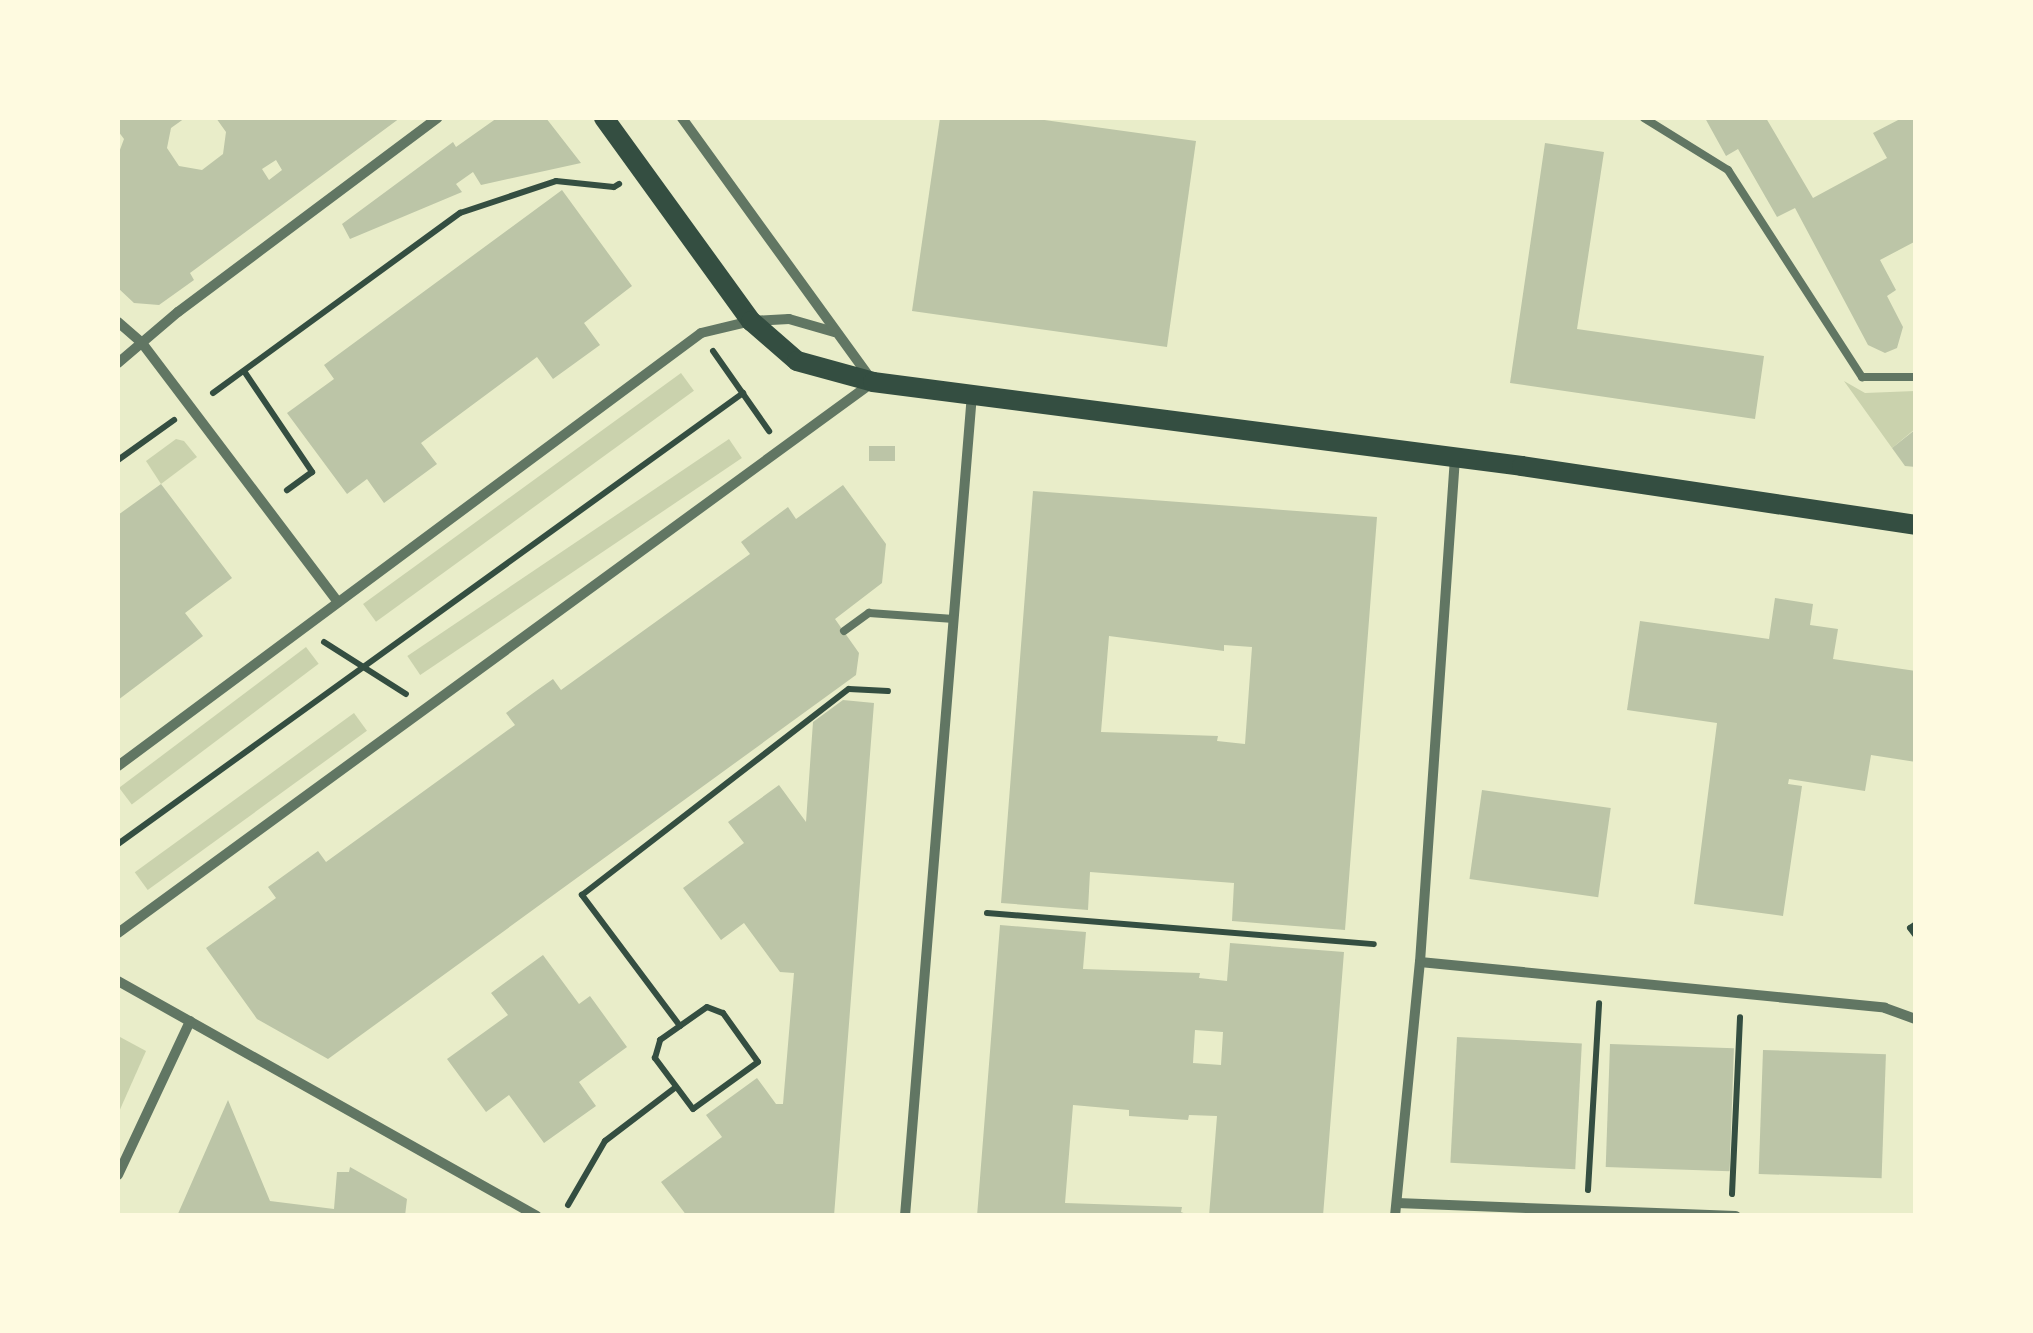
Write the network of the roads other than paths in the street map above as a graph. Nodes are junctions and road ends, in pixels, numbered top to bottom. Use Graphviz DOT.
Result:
graph roads {
  1 [pos="437,118"];
  2 [pos="604,118"];
  3 [pos="682,118"];
  4 [pos="1644,118"];
  5 [pos="751,321"];
  6 [pos="118,322"];
  7 [pos="835,332"];
  8 [pos="142,343"];
  9 [pos="118,363"];
  10 [pos="1916,377"];
  11 [pos="873,382"];
  12 [pos="972,394"];
  13 [pos="1455,458"];
  14 [pos="1916,526"];
  15 [pos="338,602"];
  16 [pos="954,619"];
  17 [pos="844,631"];
  18 [pos="118,766"];
  19 [pos="118,933"];
  20 [pos="1420,962"];
  21 [pos="118,981"];
  22 [pos="1916,1019"];
  23 [pos="190,1021"];
  24 [pos="118,1175"];
  25 [pos="1396,1209"];
  26 [pos="1733,1215"];
  27 [pos="537,1216"];
  28 [pos="905,1216"];
  1 -- 8 [label="street"];
  2 -- 5 [label="main road"];
  3 -- 7 [label="street"];
  4 -- 10 [label="lane"];
  5 -- 7 [label="street"];
  5 -- 11 [label="main road"];
  5 -- 15 [label="street"];
  6 -- 8 [label="street"];
  7 -- 11 [label="street"];
  8 -- 9 [label="street"];
  8 -- 15 [label="street"];
  11 -- 12 [label="main road"];
  11 -- 19 [label="street"];
  12 -- 13 [label="main road"];
  12 -- 16 [label="street"];
  13 -- 14 [label="main road"];
  13 -- 20 [label="street"];
  15 -- 18 [label="street"];
  16 -- 17 [label="lane"];
  16 -- 28 [label="street"];
  20 -- 22 [label="street"];
  20 -- 25 [label="street"];
  21 -- 23 [label="street"];
  23 -- 24 [label="street"];
  23 -- 27 [label="street"];
  25 -- 26 [label="street"];
}
